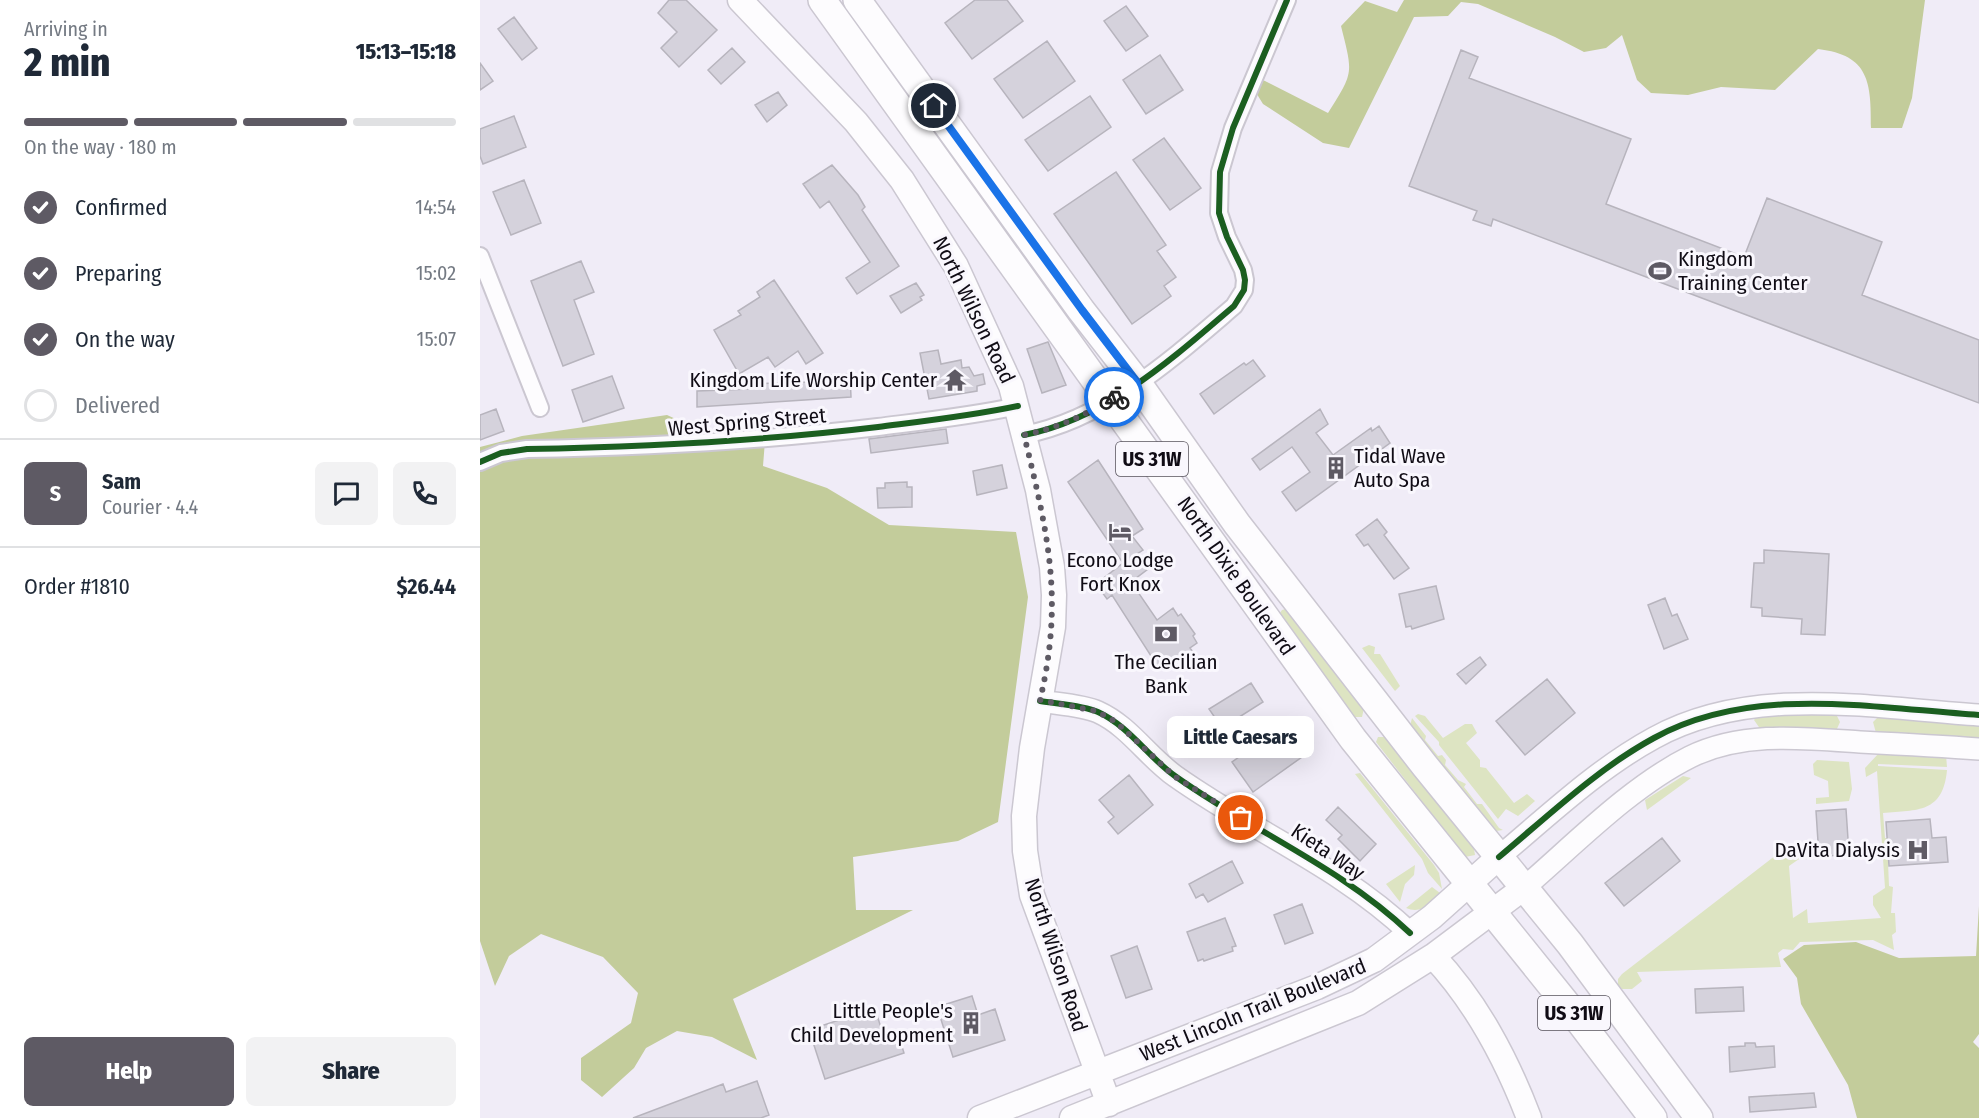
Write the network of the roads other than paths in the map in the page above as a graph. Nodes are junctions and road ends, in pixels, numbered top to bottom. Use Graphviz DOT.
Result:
graph roads {
  1 [pos="740,0"];
  2 [pos="822,0"];
  3 [pos="857,0"];
  4 [pos="1287,0"];
  5 [pos="480,256"];
  6 [pos="1137,382"];
  7 [pos="1110,400"];
  8 [pos="1018,406"];
  9 [pos="540,408"];
  10 [pos="1024,435"];
  11 [pos="480,462"];
  12 [pos="1040,700"];
  13 [pos="1979,715"];
  14 [pos="1979,749"];
  15 [pos="1499,857"];
  16 [pos="1469,885"];
  17 [pos="1525,887"];
  18 [pos="1491,912"];
  19 [pos="1410,933"];
  20 [pos="1434,956"];
  21 [pos="1097,1074"];
  22 [pos="1109,1104"];
  23 [pos="980,1118"];
  24 [pos="1072,1118"];
  25 [pos="1528,1118"];
  26 [pos="1653,1118"];
  27 [pos="1699,1118"];
  1 -- 8 [label="main road, North Wilson Road"];
  2 -- 7 [label="highway, North Dixie Boulevard / US 31W"];
  3 -- 6 [label="highway, North Dixie Boulevard / US 31W"];
  4 -- 6 [label="street"];
  5 -- 9 [label="street"];
  6 -- 7 [label="street"];
  6 -- 15 [label="highway, North Dixie Boulevard / US 31W"];
  7 -- 10 [label="street"];
  7 -- 16 [label="highway, North Dixie Boulevard / US 31W"];
  8 -- 10 [label="main road, North Wilson Road"];
  8 -- 11 [label="street, West Spring Street"];
  10 -- 12 [label="main road, North Wilson Road"];
  12 -- 19 [label="street, Kieta Way"];
  12 -- 21 [label="main road, North Wilson Road"];
  13 -- 15 [label="street"];
  14 -- 17 [label="street"];
  15 -- 16 [label="main road, West Lincoln Trail Boulevard"];
  15 -- 17 [label="highway, North Dixie Boulevard / US 31W"];
  16 -- 18 [label="highway, North Dixie Boulevard / US 31W"];
  16 -- 19 [label="main road, West Lincoln Trail Boulevard"];
  17 -- 18 [label="main road, West Lincoln Trail Boulevard"];
  17 -- 27 [label="highway, US 31W"];
  18 -- 20 [label="main road, West Lincoln Trail Boulevard"];
  18 -- 26 [label="highway, US 31W"];
  19 -- 21 [label="main road, West Lincoln Trail Boulevard"];
  20 -- 22 [label="main road, West Lincoln Trail Boulevard"];
  20 -- 25 [label="main road"];
  21 -- 22 [label="main road, North Wilson Road"];
  21 -- 23 [label="main road, West Lincoln Trail Boulevard"];
  22 -- 24 [label="main road, West Lincoln Trail Boulevard"];
}
